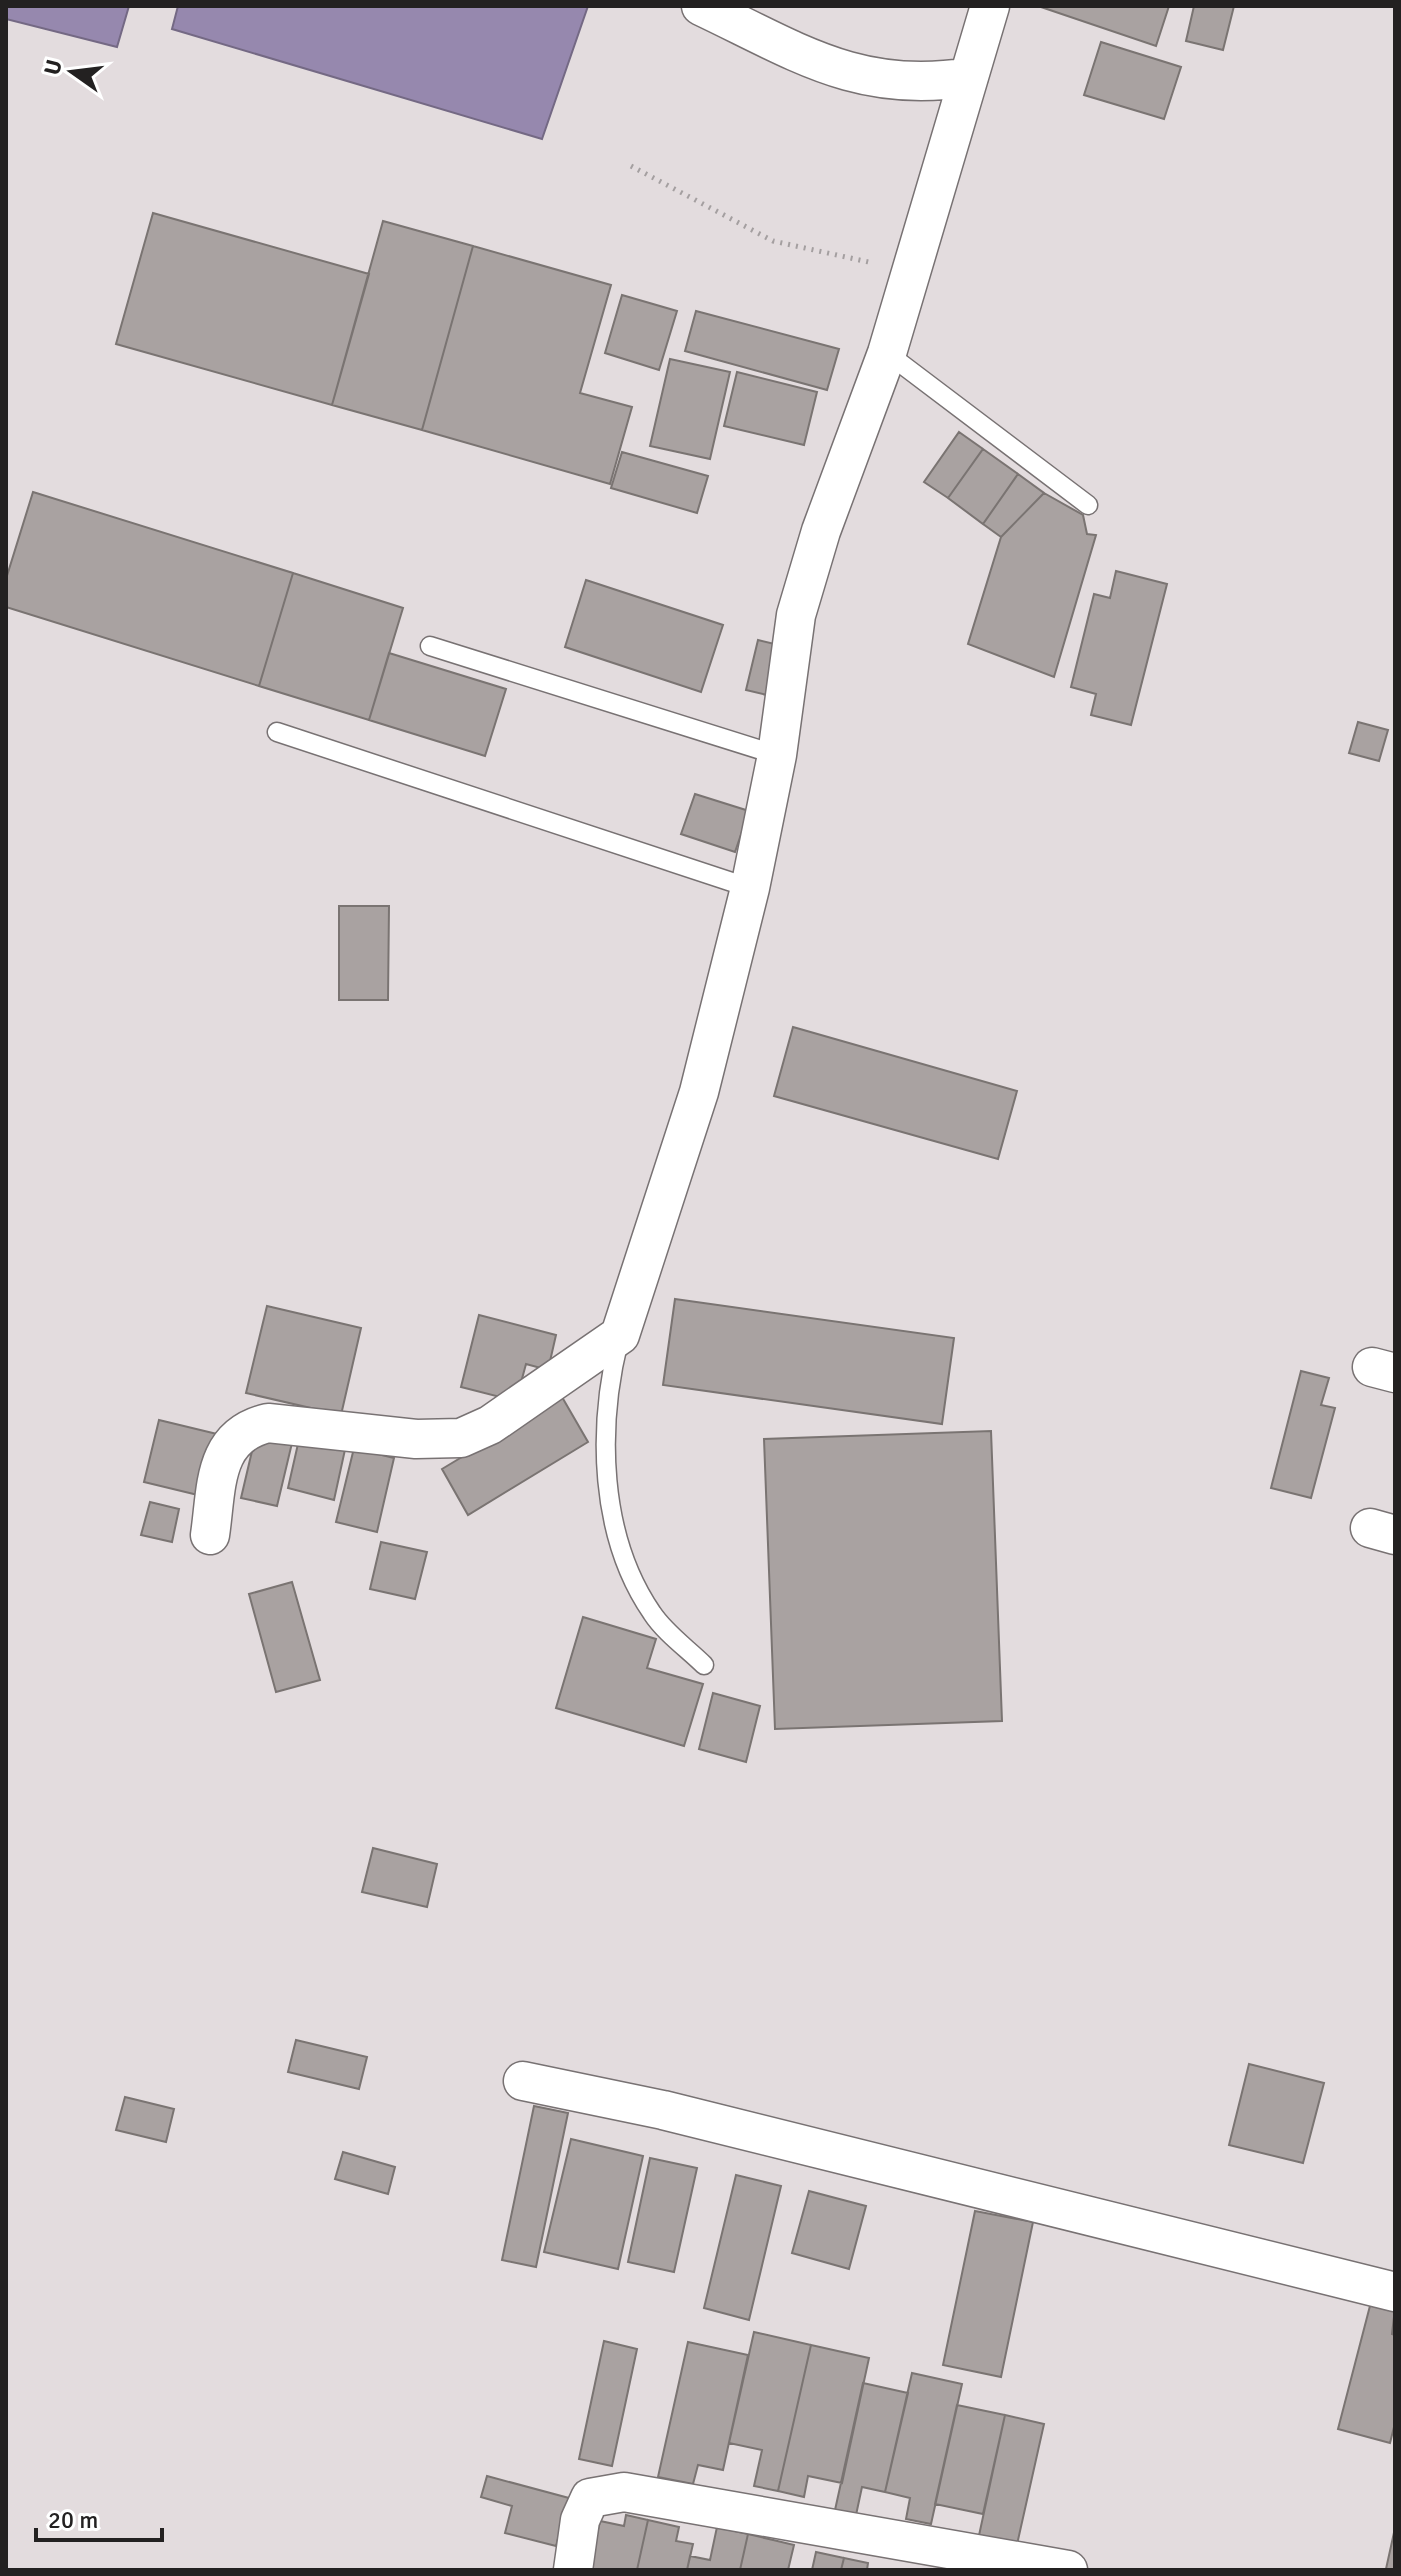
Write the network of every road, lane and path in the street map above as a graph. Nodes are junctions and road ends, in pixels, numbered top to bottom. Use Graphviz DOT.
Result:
graph roads {
  1 [pos="701,6"];
  2 [pos="990,6"];
  3 [pos="969,77"];
  4 [pos="631,166"];
  5 [pos="913,271"];
  6 [pos="887,353"];
  7 [pos="1088,505"];
  8 [pos="430,646"];
  9 [pos="277,732"];
  10 [pos="777,755"];
  11 [pos="750,888"];
  12 [pos="620,1335"];
  13 [pos="210,1535"];
  14 [pos="704,1665"];
  15 [pos="523,2081"];
  16 [pos="1395,2292"];
  17 [pos="573,2570"];
  18 [pos="1068,2570"];
  1 -- 3 [label="street"];
  2 -- 3 [label="street"];
  3 -- 5 [label="street"];
  4 -- 5 [label="path"];
  5 -- 6 [label="street"];
  6 -- 7 [label="lane"];
  6 -- 10 [label="street"];
  8 -- 10 [label="lane"];
  9 -- 11 [label="lane"];
  10 -- 11 [label="street"];
  11 -- 12 [label="street"];
  12 -- 13 [label="street"];
  12 -- 14 [label="lane"];
  15 -- 16 [label="street"];
  17 -- 18 [label="street"];
}
